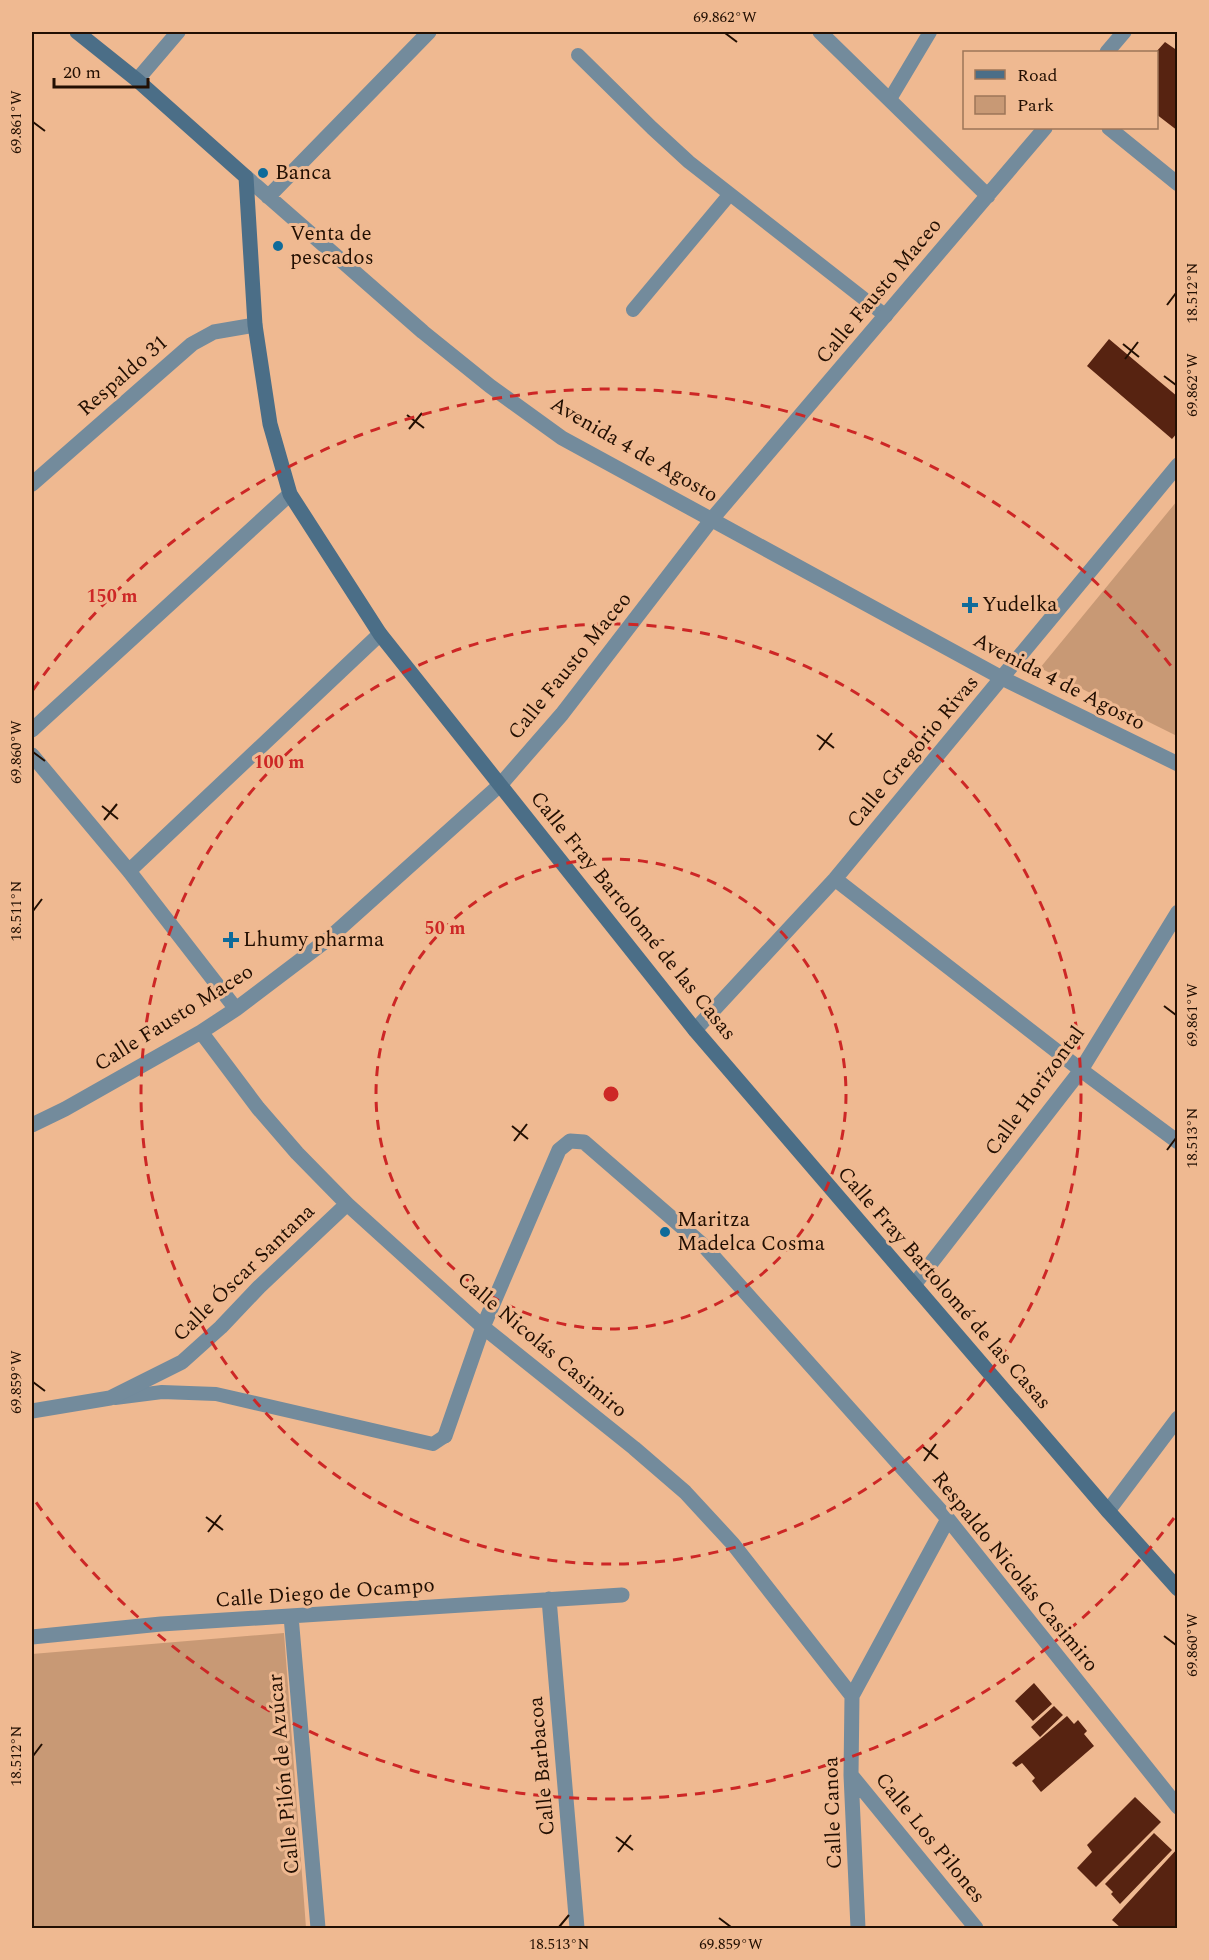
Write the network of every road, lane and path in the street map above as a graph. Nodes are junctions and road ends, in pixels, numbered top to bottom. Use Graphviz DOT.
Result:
graph roads {
  1 [pos="77,32"];
  2 [pos="178,32"];
  3 [pos="429,32"];
  4 [pos="820,32"];
  5 [pos="930,32"];
  6 [pos="1124,32"];
  7 [pos="1108,51"];
  8 [pos="578,55"];
  9 [pos="136,80"];
  10 [pos="890,99"];
  11 [pos="1044,129"];
  12 [pos="1110,129"];
  13 [pos="246,177"];
  14 [pos="1178,184"];
  15 [pos="730,194"];
  16 [pos="988,196"];
  17 [pos="268,197"];
  18 [pos="633,310"];
  19 [pos="886,316"];
  20 [pos="255,325"];
  21 [pos="1178,465"];
  22 [pos="32,484"];
  23 [pos="290,494"];
  24 [pos="712,519"];
  25 [pos="380,634"];
  26 [pos="1002,678"];
  27 [pos="32,730"];
  28 [pos="32,755"];
  29 [pos="1178,764"];
  30 [pos="501,784"];
  31 [pos="129,871"];
  32 [pos="835,879"];
  33 [pos="1178,912"];
  34 [pos="236,1009"];
  35 [pos="695,1030"];
  36 [pos="201,1032"];
  37 [pos="1081,1070"];
  38 [pos="32,1125"];
  39 [pos="1178,1142"];
  40 [pos="347,1204"];
  41 [pos="914,1285"];
  42 [pos="483,1327"];
  43 [pos="110,1398"];
  44 [pos="32,1411"];
  45 [pos="1178,1418"];
  46 [pos="445,1436"];
  47 [pos="1108,1511"];
  48 [pos="948,1520"];
  49 [pos="1178,1589"];
  50 [pos="622,1595"];
  51 [pos="549,1599"];
  52 [pos="291,1616"];
  53 [pos="32,1637"];
  54 [pos="852,1696"];
  55 [pos="851,1775"];
  56 [pos="1178,1807"];
  57 [pos="318,1929"];
  58 [pos="577,1929"];
  59 [pos="858,1929"];
  60 [pos="976,1929"];
  1 -- 9 [label="main road, Avenida 4 de Agosto"];
  2 -- 9 [label="street"];
  3 -- 17 [label="street"];
  4 -- 10 [label="street"];
  5 -- 10 [label="lane"];
  6 -- 7 [label="street"];
  8 -- 15 [label="lane"];
  9 -- 13 [label="main road, Avenida 4 de Agosto"];
  10 -- 16 [label="street"];
  11 -- 16 [label="street, Calle Fausto Maceo"];
  12 -- 14 [label="street"];
  13 -- 17 [label="street, Avenida 4 de Agosto"];
  13 -- 20 [label="main road, Calle Fray Bartolomé de las Casas"];
  15 -- 18 [label="lane"];
  15 -- 19 [label="lane"];
  16 -- 19 [label="street, Calle Fausto Maceo"];
  17 -- 24 [label="street, Avenida 4 de Agosto"];
  19 -- 24 [label="street, Calle Fausto Maceo"];
  20 -- 22 [label="street, Respaldo 31"];
  20 -- 23 [label="main road, Calle Fray Bartolomé de las Casas"];
  21 -- 26 [label="street, Calle Gregorio Rivas"];
  23 -- 25 [label="main road, Calle Fray Bartolomé de las Casas"];
  23 -- 27 [label="street"];
  24 -- 26 [label="street, Avenida 4 de Agosto"];
  24 -- 30 [label="street, Calle Fausto Maceo"];
  25 -- 30 [label="main road, Calle Fray Bartolomé de las Casas"];
  25 -- 31 [label="street"];
  26 -- 29 [label="street, Avenida 4 de Agosto"];
  26 -- 32 [label="street, Calle Gregorio Rivas"];
  28 -- 31 [label="street"];
  30 -- 34 [label="street, Calle Fausto Maceo"];
  30 -- 35 [label="main road, Calle Fray Bartolomé de las Casas"];
  31 -- 34 [label="street"];
  32 -- 35 [label="street, Calle Gregorio Rivas"];
  32 -- 37 [label="street"];
  33 -- 37 [label="street, Calle Horizontal"];
  34 -- 36 [label="street, Calle Fausto Maceo"];
  35 -- 41 [label="main road, Calle Fray Bartolomé de las Casas"];
  36 -- 38 [label="street, Calle Fausto Maceo"];
  36 -- 40 [label="street, Calle Nicolás Casimiro"];
  37 -- 39 [label="street"];
  37 -- 41 [label="street, Calle Horizontal"];
  40 -- 42 [label="street, Calle Nicolás Casimiro"];
  40 -- 43 [label="street, Calle Óscar Santana"];
  41 -- 47 [label="main road, Calle Fray Bartolomé de las Casas"];
  42 -- 46 [label="street"];
  42 -- 48 [label="street, Respaldo Nicolás Casimiro"];
  42 -- 54 [label="street, Calle Nicolás Casimiro"];
  43 -- 44 [label="street, Calle Óscar Santana"];
  43 -- 46 [label="lane"];
  45 -- 47 [label="street"];
  47 -- 49 [label="main road, Calle Fray Bartolomé de las Casas"];
  48 -- 54 [label="street"];
  48 -- 56 [label="street, Respaldo Nicolás Casimiro"];
  50 -- 51 [label="street, Calle Diego de Ocampo"];
  51 -- 52 [label="street, Calle Diego de Ocampo"];
  51 -- 58 [label="street, Calle Barbacoa"];
  52 -- 53 [label="street, Calle Diego de Ocampo"];
  52 -- 57 [label="street, Calle Pilón de Azúcar"];
  54 -- 55 [label="street, Calle Canoa"];
  55 -- 59 [label="street, Calle Canoa"];
  55 -- 60 [label="street, Calle Los Pilones"];
}
